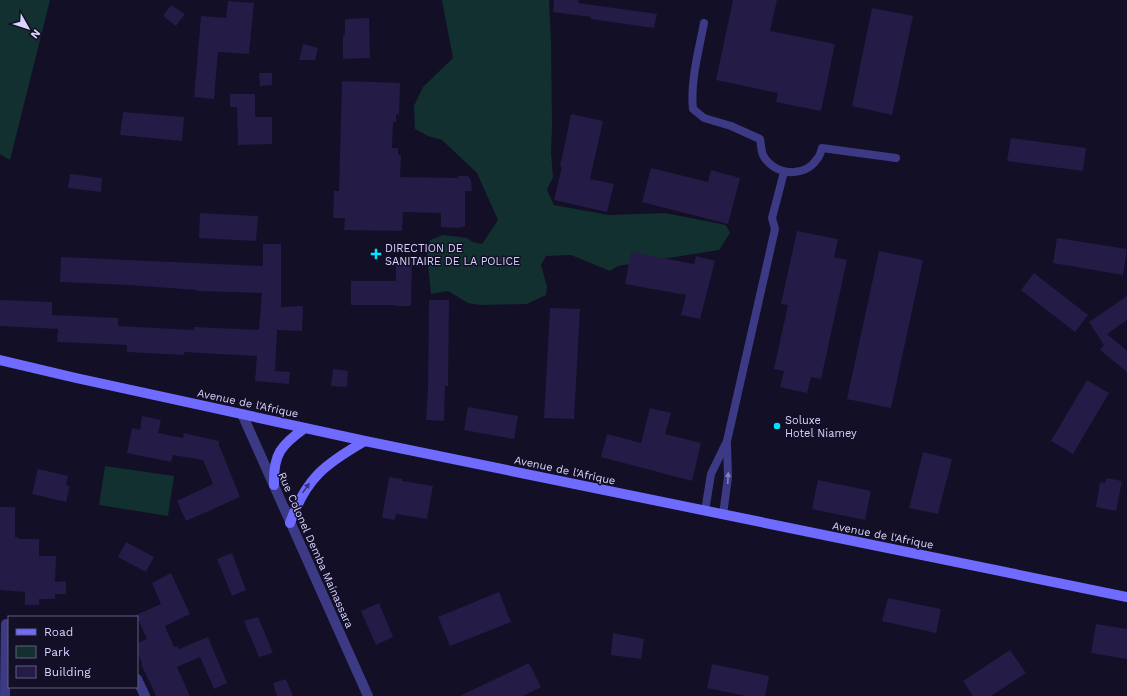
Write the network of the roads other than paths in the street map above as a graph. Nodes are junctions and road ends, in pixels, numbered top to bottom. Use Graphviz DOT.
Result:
graph roads {
  1 [pos="704,23"];
  2 [pos="896,158"];
  3 [pos="784,172"];
  4 [pos="0,360"];
  5 [pos="242,414"];
  6 [pos="305,428"];
  7 [pos="365,440"];
  8 [pos="727,441"];
  9 [pos="274,485"];
  10 [pos="705,511"];
  11 [pos="723,515"];
  12 [pos="290,523"];
  13 [pos="1127,597"];
  14 [pos="5,624"];
  15 [pos="138,681"];
  16 [pos="5,696"];
  17 [pos="145,696"];
  18 [pos="368,696"];
  1 -- 3 [label="lane"];
  2 -- 3 [label="lane"];
  3 -- 8 [label="lane"];
  4 -- 5 [label="main road, Avenue de l'Afrique"];
  5 -- 6 [label="main road, Avenue de l'Afrique"];
  5 -- 9 [label="street, Rue Colonel Demba Mainassara"];
  6 -- 7 [label="main road, Avenue de l'Afrique"];
  6 -- 9 [label="main road"];
  7 -- 10 [label="main road, Avenue de l'Afrique"];
  12 -- 7 [label="main road, one-way"];
  8 -- 10 [label="lane"];
  11 -- 8 [label="lane, one-way"];
  9 -- 12 [label="street, Rue Colonel Demba Mainassara"];
  10 -- 11 [label="main road, Avenue de l'Afrique"];
  11 -- 13 [label="main road, Avenue de l'Afrique"];
  12 -- 18 [label="street, Rue Colonel Demba Mainassara"];
  14 -- 16 [label="street"];
  15 -- 17 [label="street"];
}
